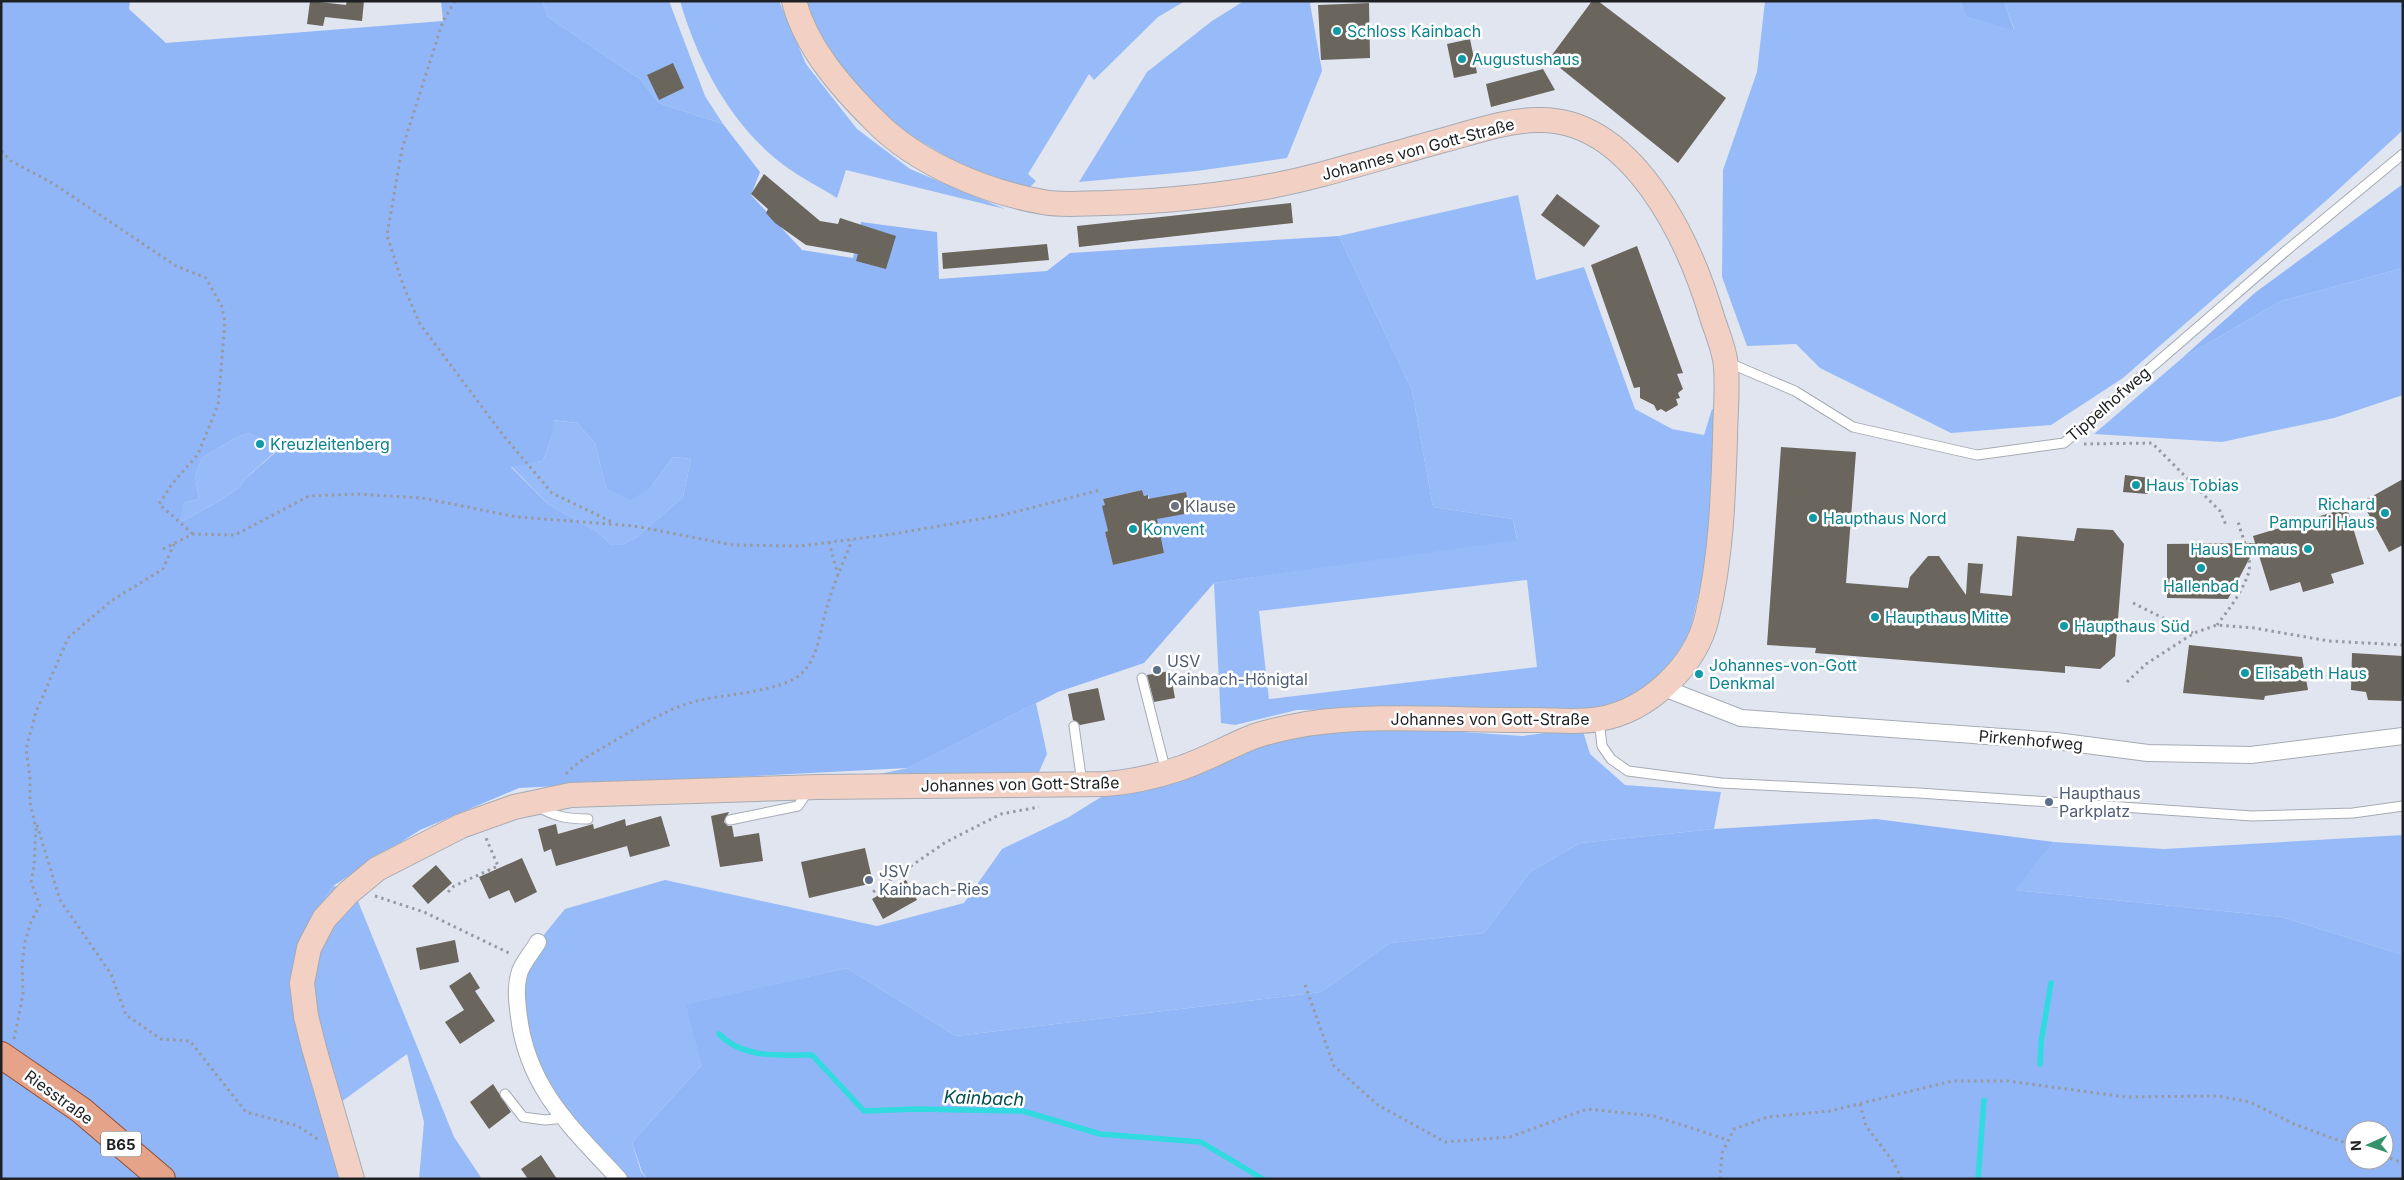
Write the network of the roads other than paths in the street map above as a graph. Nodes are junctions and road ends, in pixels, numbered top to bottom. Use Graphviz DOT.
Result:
graph roads {
  1 [pos="794,1"];
  2 [pos="2403,154"];
  3 [pos="1726,362"];
  4 [pos="1142,678"];
  5 [pos="1664,688"];
  6 [pos="1599,719"];
  7 [pos="1074,726"];
  8 [pos="2403,736"];
  9 [pos="1166,772"];
  10 [pos="1082,784"];
  11 [pos="810,787"];
  12 [pos="533,803"];
  13 [pos="2403,806"];
  14 [pos="588,819"];
  15 [pos="730,820"];
  16 [pos="538,942"];
  17 [pos="6,1058"];
  18 [pos="505,1094"];
  19 [pos="564,1118"];
  20 [pos="349,1169"];
  21 [pos="162,1179"];
  22 [pos="619,1179"];
  1 -- 3 [label="street, Johannes von Gott-Straße"];
  2 -- 3 [label="lane, Tippelhofweg"];
  3 -- 5 [label="street, Johannes von Gott-Straße"];
  4 -- 9 [label="lane"];
  5 -- 6 [label="street, Johannes von Gott-Straße"];
  5 -- 8 [label="street, Pirkenhofweg"];
  6 -- 9 [label="street, Johannes von Gott-Straße"];
  6 -- 13 [label="lane"];
  7 -- 10 [label="lane"];
  9 -- 10 [label="street, Johannes von Gott-Straße"];
  10 -- 11 [label="street, Johannes von Gott-Straße"];
  11 -- 12 [label="street, Johannes von Gott-Straße"];
  11 -- 15 [label="lane"];
  12 -- 14 [label="lane"];
  12 -- 20 [label="street, Johannes von Gott-Straße"];
  16 -- 19 [label="street"];
  17 -- 21 [label="main road, Riesstraße / B65"];
  18 -- 19 [label="lane"];
  19 -- 22 [label="street"];
}
